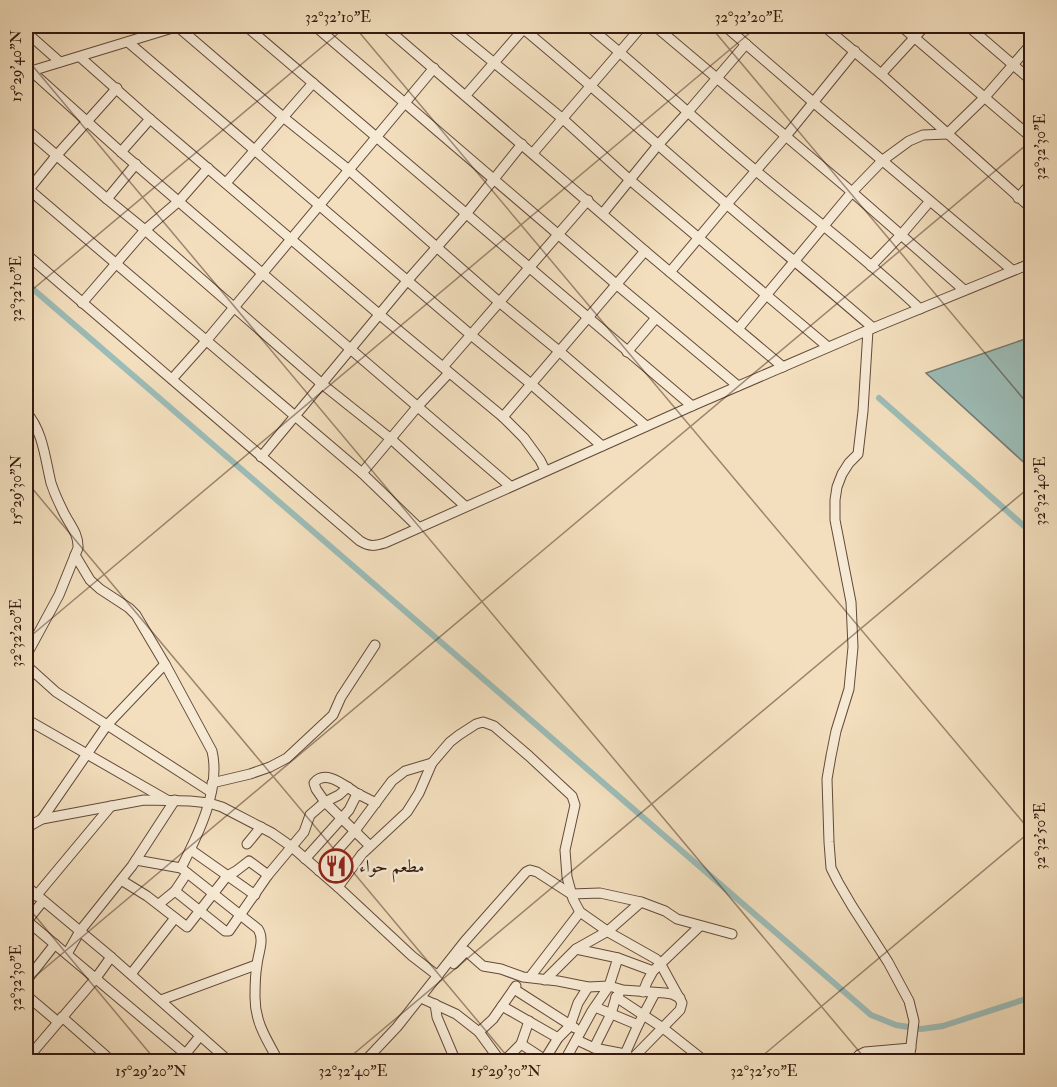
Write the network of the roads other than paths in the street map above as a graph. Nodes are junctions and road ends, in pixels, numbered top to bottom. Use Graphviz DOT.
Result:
graph roads {
  1 [pos="178,26"];
  2 [pos="246,26"];
  3 [pos="315,26"];
  4 [pos="384,26"];
  5 [pos="449,26"];
  6 [pos="523,26"];
  7 [pos="588,26"];
  8 [pos="642,26"];
  9 [pos="655,26"];
  10 [pos="725,26"];
  11 [pos="824,26"];
  12 [pos="901,26"];
  13 [pos="925,26"];
  14 [pos="968,26"];
  15 [pos="26,32"];
  16 [pos="914,38"];
  17 [pos="128,42"];
  18 [pos="1032,43"];
  19 [pos="746,44"];
  20 [pos="619,51"];
  21 [pos="855,51"];
  22 [pos="80,57"];
  23 [pos="60,62"];
  24 [pos="493,62"];
  25 [pos="1013,65"];
  26 [pos="434,68"];
  27 [pos="28,72"];
  28 [pos="882,74"];
  29 [pos="718,77"];
  30 [pos="1032,81"];
  31 [pos="313,83"];
  32 [pos="591,85"];
  33 [pos="117,88"];
  34 [pos="466,95"];
  35 [pos="985,98"];
  36 [pos="405,102"];
  37 [pos="813,102"];
  38 [pos="687,113"];
  39 [pos="283,117"];
  40 [pos="150,119"];
  41 [pos="563,119"];
  42 [pos="87,122"];
  43 [pos="26,129"];
  44 [pos="947,134"];
  45 [pos="376,136"];
  46 [pos="786,136"];
  47 [pos="1032,138"];
  48 [pos="522,144"];
  49 [pos="658,145"];
  50 [pos="254,151"];
  51 [pos="122,152"];
  52 [pos="532,153"];
  53 [pos="56,156"];
  54 [pos="883,160"];
  55 [pos="136,164"];
  56 [pos="208,168"];
  57 [pos="349,170"];
  58 [pos="756,171"];
  59 [pos="494,178"];
  60 [pos="630,180"];
  61 [pos="1032,182"];
  62 [pos="226,183"];
  63 [pos="27,190"];
  64 [pos="852,192"];
  65 [pos="1018,198"];
  66 [pos="106,199"];
  67 [pos="588,200"];
  68 [pos="178,201"];
  69 [pos="930,201"];
  70 [pos="726,204"];
  71 [pos="320,205"];
  72 [pos="1032,209"];
  73 [pos="603,213"];
  74 [pos="466,214"];
  75 [pos="824,227"];
  76 [pos="145,230"];
  77 [pos="558,234"];
  78 [pos="901,235"];
  79 [pos="699,237"];
  80 [pos="290,238"];
  81 [pos="437,247"];
  82 [pos="645,250"];
  83 [pos="26,254"];
  84 [pos="794,260"];
  85 [pos="1032,263"];
  86 [pos="116,265"];
  87 [pos="871,266"];
  88 [pos="529,268"];
  89 [pos="1012,270"];
  90 [pos="262,272"];
  91 [pos="670,272"];
  92 [pos="407,281"];
  93 [pos="616,284"];
  94 [pos="964,290"];
  95 [pos="767,295"];
  96 [pos="499,302"];
  97 [pos="82,303"];
  98 [pos="234,307"];
  99 [pos="920,309"];
  100 [pos="380,315"];
  101 [pos="587,317"];
  102 [pos="656,318"];
  103 [pos="738,329"];
  104 [pos="870,329"];
  105 [pos="471,335"];
  106 [pos="206,341"];
  107 [pos="828,347"];
  108 [pos="351,350"];
  109 [pos="559,351"];
  110 [pos="627,352"];
  111 [pos="783,367"];
  112 [pos="446,370"];
  113 [pos="172,379"];
  114 [pos="322,384"];
  115 [pos="531,384"];
  116 [pos="738,386"];
  117 [pos="418,406"];
  118 [pos="692,406"];
  119 [pos="26,412"];
  120 [pos="294,415"];
  121 [pos="503,417"];
  122 [pos="646,426"];
  123 [pos="391,439"];
  124 [pos="602,446"];
  125 [pos="261,456"];
  126 [pos="545,470"];
  127 [pos="362,473"];
  128 [pos="510,486"];
  129 [pos="465,506"];
  130 [pos="418,527"];
  131 [pos="75,555"];
  132 [pos="375,645"];
  133 [pos="26,656"];
  134 [pos="165,664"];
  135 [pos="26,665"];
  136 [pos="26,719"];
  137 [pos="107,725"];
  138 [pos="87,753"];
  139 [pos="432,763"];
  140 [pos="212,787"];
  141 [pos="348,787"];
  142 [pos="359,794"];
  143 [pos="171,800"];
  144 [pos="325,802"];
  145 [pos="209,803"];
  146 [pos="376,803"];
  147 [pos="111,806"];
  148 [pos="342,817"];
  149 [pos="42,819"];
  150 [pos="261,826"];
  151 [pos="26,828"];
  152 [pos="354,832"];
  153 [pos="248,844"];
  154 [pos="370,846"];
  155 [pos="292,847"];
  156 [pos="191,850"];
  157 [pos="305,859"];
  158 [pos="136,860"];
  159 [pos="184,871"];
  160 [pos="319,871"];
  161 [pos="268,875"];
  162 [pos="227,876"];
  163 [pos="121,880"];
  164 [pos="26,886"];
  165 [pos="338,887"];
  166 [pos="175,891"];
  167 [pos="214,894"];
  168 [pos="571,894"];
  169 [pos="255,895"];
  170 [pos="40,898"];
  171 [pos="641,902"];
  172 [pos="159,904"];
  173 [pos="201,912"];
  174 [pos="580,912"];
  175 [pos="240,915"];
  176 [pos="175,918"];
  177 [pos="26,920"];
  178 [pos="700,926"];
  179 [pos="608,931"];
  180 [pos="80,932"];
  181 [pos="732,934"];
  182 [pos="55,944"];
  183 [pos="576,949"];
  184 [pos="67,954"];
  185 [pos="111,957"];
  186 [pos="618,958"];
  187 [pos="660,963"];
  188 [pos="256,965"];
  189 [pos="653,971"];
  190 [pos="131,974"];
  191 [pos="438,976"];
  192 [pos="527,977"];
  193 [pos="96,978"];
  194 [pos="545,980"];
  195 [pos="26,981"];
  196 [pos="609,986"];
  197 [pos="588,987"];
  198 [pos="514,989"];
  199 [pos="643,992"];
  200 [pos="620,993"];
  201 [pos="655,993"];
  202 [pos="26,995"];
  203 [pos="421,998"];
  204 [pos="680,998"];
  205 [pos="161,1000"];
  206 [pos="435,1004"];
  207 [pos="502,1006"];
  208 [pos="595,1007"];
  209 [pos="611,1014"];
  210 [pos="60,1019"];
  211 [pos="641,1020"];
  212 [pos="529,1021"];
  213 [pos="570,1026"];
  214 [pos="663,1028"];
  215 [pos="479,1032"];
  216 [pos="579,1035"];
  217 [pos="200,1036"];
  218 [pos="558,1038"];
  219 [pos="521,1044"];
  220 [pos="594,1048"];
  221 [pos="912,1057"];
  222 [pos="182,1058"];
  223 [pos="631,1059"];
  224 [pos="27,1060"];
  225 [pos="544,1061"];
  226 [pos="113,1062"];
  227 [pos="195,1062"];
  228 [pos="230,1062"];
  229 [pos="279,1062"];
  230 [pos="364,1062"];
  231 [pos="456,1062"];
  232 [pos="502,1062"];
  233 [pos="564,1062"];
  234 [pos="706,1062"];
  235 [pos="853,1062"];
  1 -- 17 [label="street"];
  1 -- 39 [label="street"];
  2 -- 31 [label="street"];
  3 -- 36 [label="street"];
  4 -- 26 [label="street"];
  5 -- 24 [label="street"];
  6 -- 24 [label="street"];
  6 -- 32 [label="street"];
  7 -- 20 [label="street"];
  8 -- 20 [label="street"];
  9 -- 29 [label="street"];
  10 -- 19 [label="street"];
  11 -- 21 [label="street"];
  12 -- 16 [label="street"];
  13 -- 16 [label="street"];
  14 -- 25 [label="street"];
  15 -- 23 [label="street"];
  16 -- 28 [label="street"];
  16 -- 35 [label="street"];
  17 -- 22 [label="street"];
  17 -- 50 [label="street"];
  18 -- 25 [label="street"];
  19 -- 29 [label="street"];
  19 -- 37 [label="street"];
  20 -- 32 [label="street"];
  20 -- 38 [label="street"];
  21 -- 28 [label="street"];
  21 -- 37 [label="street"];
  22 -- 23 [label="street"];
  22 -- 33 [label="street"];
  23 -- 27 [label="street"];
  24 -- 34 [label="street"];
  24 -- 41 [label="street"];
  25 -- 30 [label="street"];
  25 -- 35 [label="street"];
  26 -- 34 [label="street"];
  26 -- 36 [label="street"];
  27 -- 42 [label="street"];
  28 -- 44 [label="street"];
  29 -- 38 [label="street"];
  29 -- 46 [label="street"];
  31 -- 39 [label="street"];
  31 -- 45 [label="street"];
  32 -- 41 [label="street"];
  32 -- 49 [label="street"];
  33 -- 40 [label="street"];
  33 -- 42 [label="street"];
  34 -- 48 [label="street"];
  35 -- 44 [label="street"];
  35 -- 47 [label="street"];
  36 -- 45 [label="street"];
  36 -- 59 [label="street"];
  37 -- 46 [label="street"];
  37 -- 54 [label="street"];
  38 -- 49 [label="street"];
  38 -- 58 [label="street"];
  39 -- 50 [label="street"];
  39 -- 57 [label="street"];
  40 -- 51 [label="street"];
  40 -- 56 [label="street"];
  41 -- 52 [label="street"];
  41 -- 60 [label="street"];
  42 -- 51 [label="street"];
  42 -- 53 [label="street"];
  43 -- 53 [label="street"];
  44 -- 54 [label="street"];
  44 -- 65 [label="street"];
  45 -- 57 [label="street"];
  45 -- 74 [label="street"];
  46 -- 58 [label="street"];
  46 -- 64 [label="street"];
  48 -- 52 [label="street"];
  48 -- 59 [label="street"];
  49 -- 60 [label="street"];
  49 -- 70 [label="street"];
  50 -- 62 [label="street"];
  50 -- 71 [label="street"];
  51 -- 55 [label="street"];
  52 -- 67 [label="street"];
  53 -- 63 [label="street"];
  53 -- 66 [label="street"];
  54 -- 64 [label="street"];
  54 -- 69 [label="street"];
  55 -- 66 [label="street"];
  55 -- 68 [label="street"];
  56 -- 62 [label="street"];
  56 -- 68 [label="street"];
  57 -- 71 [label="street"];
  57 -- 81 [label="street"];
  58 -- 70 [label="street"];
  58 -- 75 [label="street"];
  59 -- 74 [label="street"];
  59 -- 77 [label="street"];
  60 -- 73 [label="street"];
  60 -- 79 [label="street"];
  61 -- 65 [label="street"];
  62 -- 80 [label="street"];
  63 -- 86 [label="street"];
  64 -- 75 [label="street"];
  64 -- 78 [label="street"];
  65 -- 72 [label="street"];
  66 -- 76 [label="street"];
  67 -- 73 [label="street"];
  67 -- 77 [label="street"];
  68 -- 76 [label="street"];
  68 -- 90 [label="street"];
  69 -- 78 [label="street"];
  69 -- 89 [label="street"];
  70 -- 79 [label="street"];
  70 -- 84 [label="street"];
  71 -- 80 [label="street"];
  71 -- 92 [label="street"];
  73 -- 82 [label="street"];
  74 -- 81 [label="street"];
  74 -- 88 [label="street"];
  75 -- 84 [label="street"];
  75 -- 87 [label="street"];
  76 -- 86 [label="street"];
  76 -- 98 [label="street"];
  77 -- 88 [label="street"];
  77 -- 93 [label="street"];
  78 -- 87 [label="street"];
  78 -- 94 [label="street"];
  79 -- 91 [label="street"];
  79 -- 95 [label="street"];
  80 -- 90 [label="street"];
  80 -- 100 [label="street"];
  81 -- 92 [label="street"];
  81 -- 96 [label="street"];
  82 -- 91 [label="street"];
  82 -- 93 [label="street"];
  83 -- 97 [label="street"];
  84 -- 95 [label="street"];
  84 -- 104 [label="street"];
  85 -- 89 [label="street"];
  86 -- 97 [label="street"];
  86 -- 106 [label="street"];
  87 -- 99 [label="street"];
  88 -- 96 [label="street"];
  88 -- 101 [label="street"];
  89 -- 94 [label="street"];
  90 -- 98 [label="street"];
  90 -- 108 [label="street"];
  91 -- 103 [label="street"];
  92 -- 100 [label="street"];
  92 -- 105 [label="street"];
  93 -- 101 [label="street"];
  93 -- 102 [label="street"];
  94 -- 99 [label="street"];
  95 -- 103 [label="street"];
  95 -- 107 [label="street"];
  96 -- 105 [label="street"];
  96 -- 109 [label="street"];
  97 -- 113 [label="street"];
  98 -- 106 [label="street"];
  98 -- 114 [label="street"];
  99 -- 104 [label="street"];
  100 -- 108 [label="street"];
  100 -- 112 [label="street"];
  101 -- 109 [label="street"];
  101 -- 110 [label="street"];
  102 -- 110 [label="street"];
  102 -- 116 [label="street"];
  103 -- 111 [label="street"];
  104 -- 107 [label="street"];
  104 -- 221 [label="street"];
  105 -- 112 [label="street"];
  105 -- 115 [label="street"];
  106 -- 113 [label="street"];
  106 -- 120 [label="street"];
  107 -- 111 [label="street"];
  108 -- 114 [label="street"];
  108 -- 117 [label="street"];
  109 -- 115 [label="street"];
  109 -- 122 [label="street"];
  110 -- 118 [label="street"];
  111 -- 116 [label="street"];
  112 -- 117 [label="street"];
  112 -- 121 [label="street"];
  113 -- 125 [label="street"];
  114 -- 120 [label="street"];
  114 -- 123 [label="street"];
  115 -- 121 [label="street"];
  115 -- 124 [label="street"];
  116 -- 118 [label="street"];
  117 -- 123 [label="street"];
  117 -- 128 [label="street"];
  118 -- 122 [label="street"];
  119 -- 131 [label="street"];
  120 -- 125 [label="street"];
  120 -- 127 [label="street"];
  121 -- 126 [label="street"];
  122 -- 124 [label="street"];
  123 -- 127 [label="street"];
  123 -- 129 [label="street"];
  124 -- 126 [label="street"];
  125 -- 130 [label="street"];
  126 -- 128 [label="street"];
  127 -- 130 [label="street"];
  128 -- 129 [label="street"];
  129 -- 130 [label="street"];
  131 -- 133 [label="street"];
  131 -- 134 [label="street"];
  132 -- 140 [label="street"];
  134 -- 137 [label="street"];
  134 -- 140 [label="street"];
  135 -- 137 [label="street"];
  136 -- 138 [label="street"];
  137 -- 138 [label="street"];
  137 -- 140 [label="street"];
  138 -- 143 [label="street"];
  138 -- 149 [label="street"];
  139 -- 146 [label="street"];
  139 -- 154 [label="street"];
  139 -- 168 [label="street"];
  140 -- 145 [label="street"];
  141 -- 142 [label="street"];
  141 -- 144 [label="street"];
  141 -- 144 [label="street"];
  142 -- 146 [label="street"];
  142 -- 148 [label="street"];
  143 -- 145 [label="street"];
  143 -- 147 [label="street"];
  143 -- 158 [label="street"];
  144 -- 148 [label="street"];
  144 -- 155 [label="street"];
  145 -- 150 [label="street"];
  145 -- 156 [label="street"];
  146 -- 152 [label="street"];
  147 -- 149 [label="street"];
  147 -- 170 [label="street"];
  148 -- 152 [label="street"];
  148 -- 157 [label="street"];
  149 -- 151 [label="street"];
  150 -- 153 [label="street"];
  150 -- 155 [label="street"];
  152 -- 154 [label="street"];
  152 -- 160 [label="street"];
  154 -- 165 [label="street"];
  155 -- 157 [label="street"];
  155 -- 161 [label="street"];
  156 -- 159 [label="street"];
  156 -- 162 [label="street"];
  157 -- 160 [label="street"];
  158 -- 159 [label="street"];
  158 -- 163 [label="street"];
  159 -- 166 [label="street"];
  159 -- 167 [label="street"];
  160 -- 165 [label="street"];
  161 -- 162 [label="street"];
  161 -- 169 [label="street"];
  162 -- 167 [label="street"];
  162 -- 169 [label="street"];
  163 -- 172 [label="street"];
  163 -- 180 [label="street"];
  164 -- 170 [label="street"];
  165 -- 191 [label="street"];
  166 -- 172 [label="street"];
  166 -- 173 [label="street"];
  167 -- 173 [label="street"];
  167 -- 175 [label="street"];
  168 -- 171 [label="street"];
  168 -- 174 [label="street"];
  168 -- 191 [label="street"];
  169 -- 175 [label="street"];
  170 -- 177 [label="street"];
  170 -- 180 [label="street"];
  171 -- 178 [label="street"];
  171 -- 179 [label="street"];
  172 -- 176 [label="street"];
  173 -- 175 [label="street"];
  173 -- 176 [label="street"];
  174 -- 179 [label="street"];
  174 -- 192 [label="street"];
  175 -- 188 [label="street"];
  176 -- 190 [label="street"];
  177 -- 182 [label="street"];
  178 -- 181 [label="street"];
  178 -- 187 [label="street"];
  179 -- 183 [label="street"];
  179 -- 187 [label="street"];
  180 -- 184 [label="street"];
  180 -- 185 [label="street"];
  182 -- 184 [label="street"];
  182 -- 195 [label="street"];
  183 -- 186 [label="street"];
  183 -- 194 [label="street"];
  184 -- 193 [label="street"];
  185 -- 190 [label="street"];
  185 -- 193 [label="street"];
  186 -- 189 [label="street"];
  186 -- 196 [label="street"];
  187 -- 189 [label="street"];
  187 -- 204 [label="street"];
  188 -- 205 [label="street"];
  188 -- 229 [label="street"];
  189 -- 199 [label="street"];
  190 -- 205 [label="street"];
  191 -- 192 [label="street"];
  191 -- 203 [label="street"];
  192 -- 194 [label="street"];
  192 -- 198 [label="street"];
  193 -- 210 [label="street"];
  193 -- 222 [label="street"];
  194 -- 197 [label="street"];
  196 -- 197 [label="street"];
  196 -- 200 [label="street"];
  196 -- 208 [label="street"];
  197 -- 213 [label="street"];
  198 -- 207 [label="street"];
  198 -- 213 [label="street"];
  199 -- 200 [label="street"];
  199 -- 201 [label="street"];
  200 -- 209 [label="street"];
  200 -- 211 [label="street"];
  201 -- 204 [label="street"];
  201 -- 211 [label="street"];
  202 -- 210 [label="street"];
  203 -- 206 [label="street"];
  203 -- 230 [label="street"];
  204 -- 214 [label="street"];
  205 -- 217 [label="street"];
  206 -- 215 [label="street"];
  206 -- 231 [label="street"];
  207 -- 212 [label="street"];
  207 -- 215 [label="street"];
  208 -- 209 [label="street"];
  208 -- 216 [label="street"];
  209 -- 211 [label="street"];
  209 -- 220 [label="street"];
  210 -- 224 [label="street"];
  210 -- 226 [label="street"];
  211 -- 214 [label="street"];
  211 -- 223 [label="street"];
  212 -- 218 [label="street"];
  212 -- 219 [label="street"];
  213 -- 216 [label="street"];
  213 -- 218 [label="street"];
  214 -- 223 [label="street"];
  214 -- 234 [label="street"];
  215 -- 232 [label="street"];
  216 -- 220 [label="street"];
  216 -- 233 [label="street"];
  217 -- 222 [label="street"];
  217 -- 228 [label="street"];
  218 -- 225 [label="street"];
  219 -- 225 [label="street"];
  219 -- 232 [label="street"];
  220 -- 223 [label="street"];
  221 -- 235 [label="street"];
  222 -- 227 [label="street"];
}
